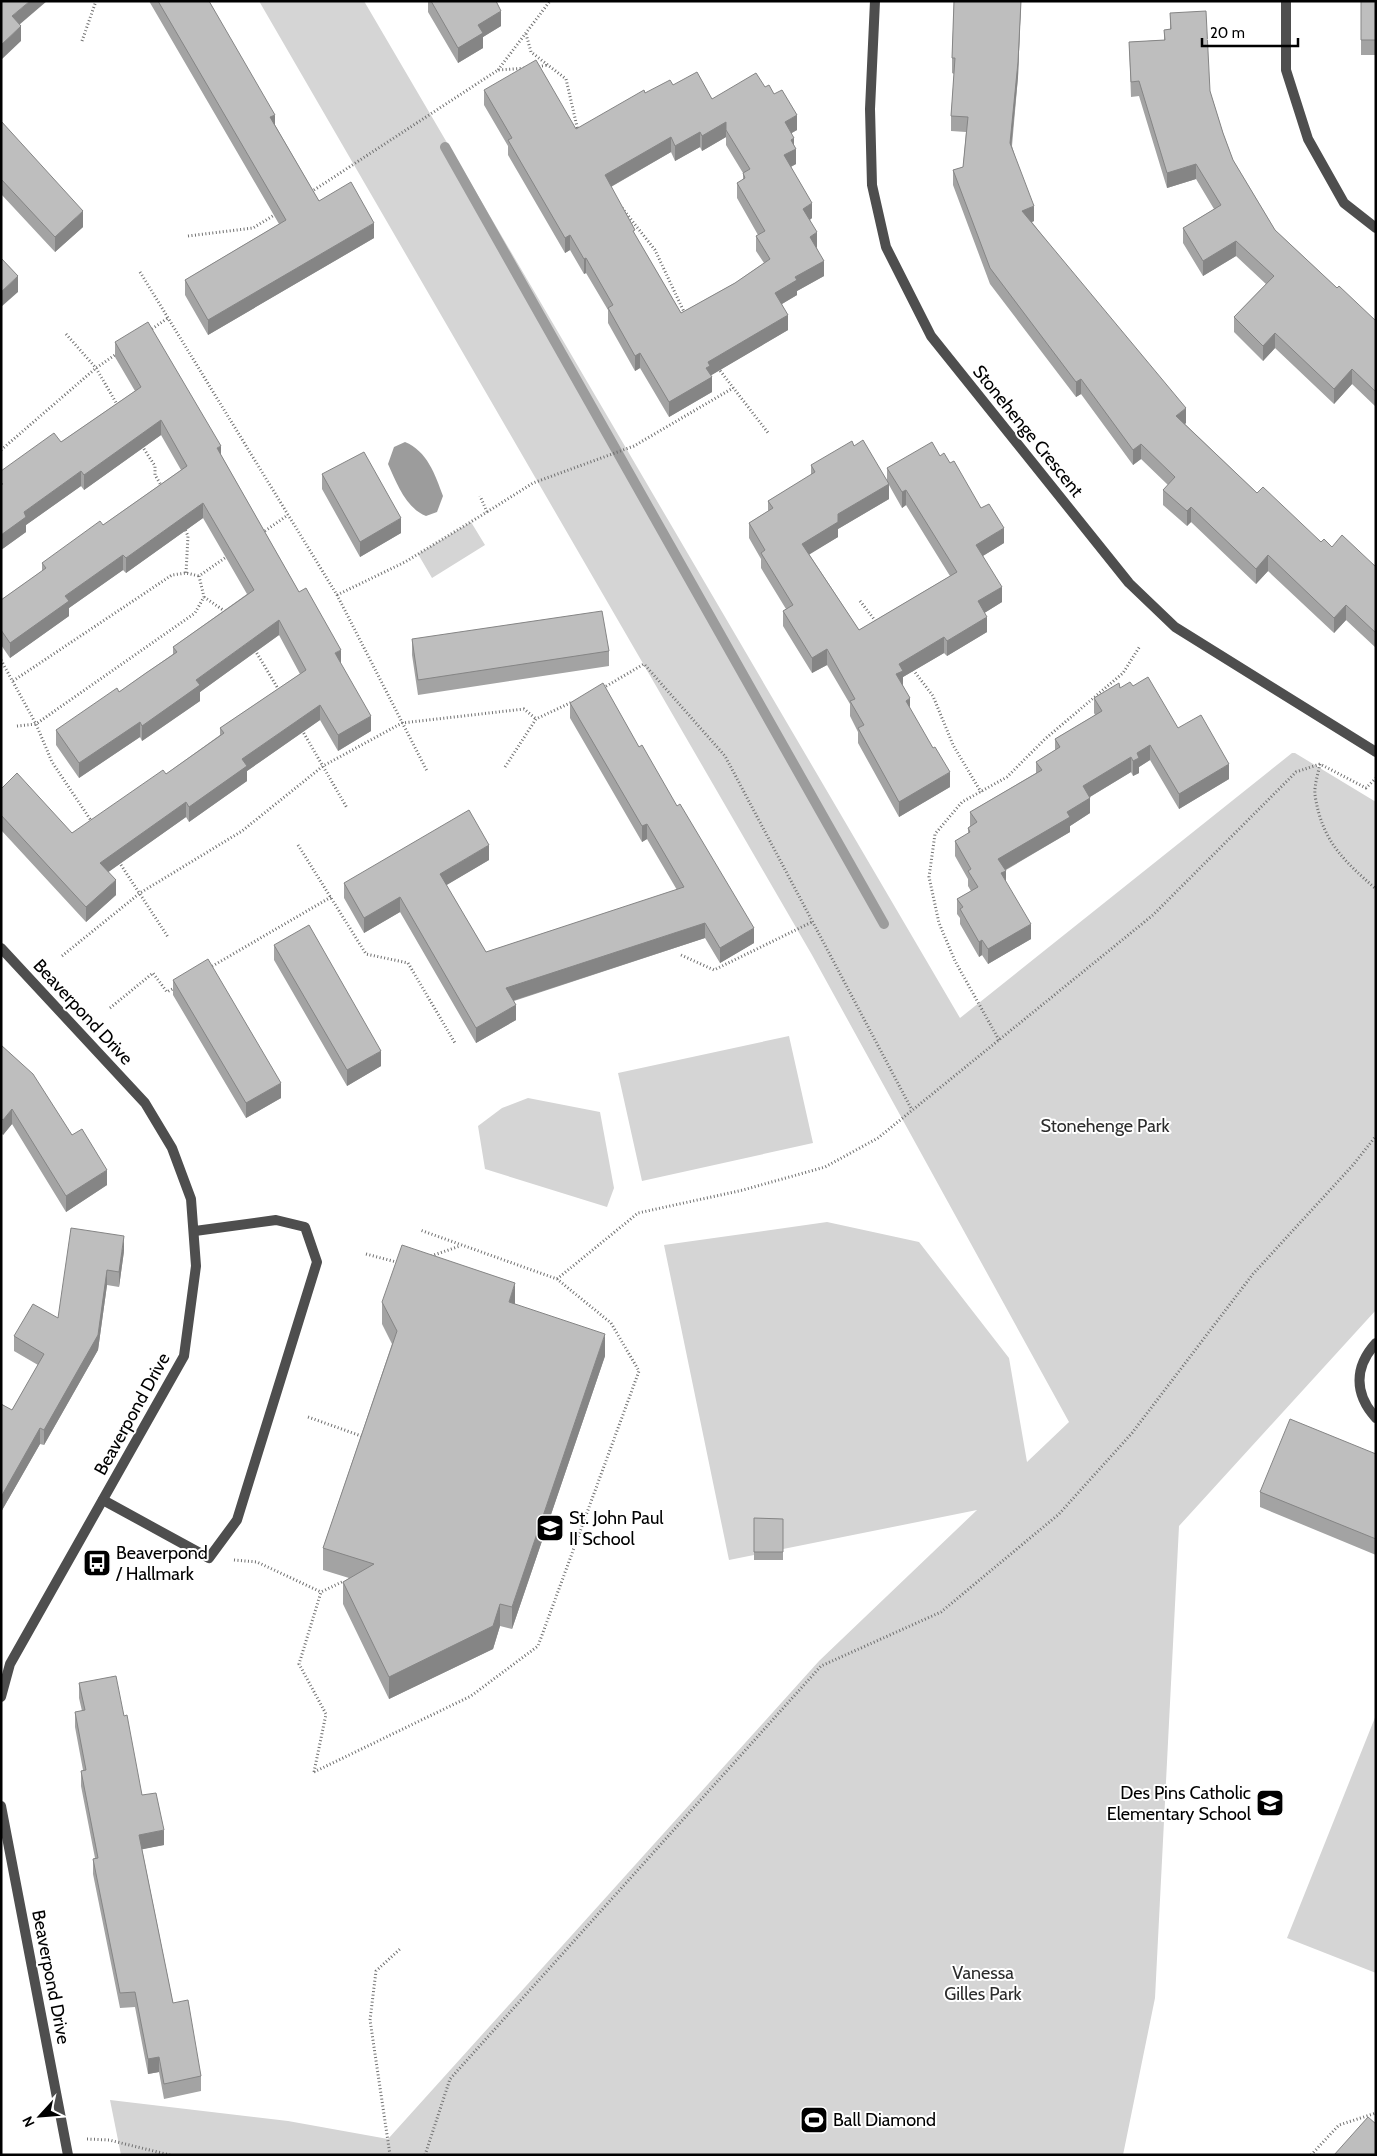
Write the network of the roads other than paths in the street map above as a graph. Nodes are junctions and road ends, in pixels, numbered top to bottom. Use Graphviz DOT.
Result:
graph roads {
  1 [pos="875,1"];
  2 [pos="1286,1"];
  3 [pos="1376,228"];
  4 [pos="1376,752"];
  5 [pos="1,948"];
  6 [pos="195,1231"];
  7 [pos="1376,1343"];
  8 [pos="1376,1418"];
  9 [pos="103,1500"];
  10 [pos="1,1697"];
  11 [pos="1,1806"];
  12 [pos="68,2155"];
  1 -- 4 [label="street, Stonehenge Crescent"];
  2 -- 3 [label="street"];
  5 -- 6 [label="street, Beaverpond Drive"];
  6 -- 9 [label="street, Beaverpond Drive"];
  6 -- 9 [label="street"];
  7 -- 8 [label="street"];
  9 -- 10 [label="street, Beaverpond Drive"];
  11 -- 12 [label="street, Beaverpond Drive"];
}
